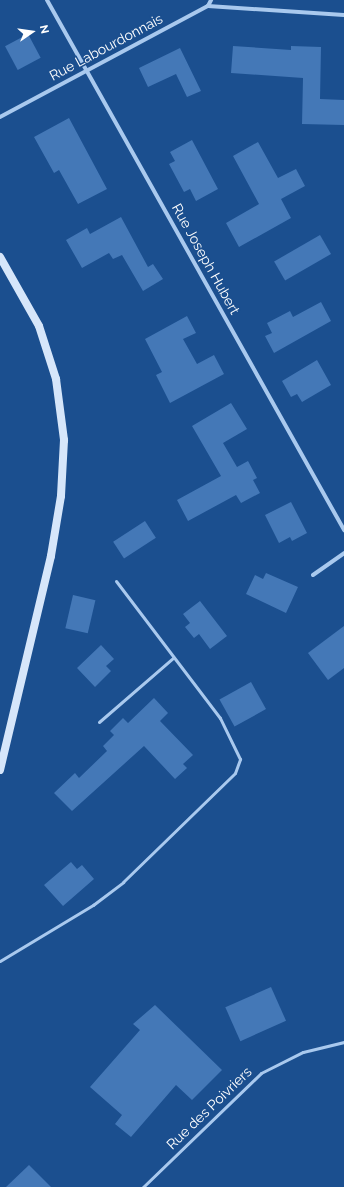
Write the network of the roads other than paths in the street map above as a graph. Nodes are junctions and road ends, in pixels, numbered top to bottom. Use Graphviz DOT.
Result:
graph roads {
  1 [pos="47,0"];
  2 [pos="211,0"];
  3 [pos="208,6"];
  4 [pos="344,15"];
  5 [pos="87,69"];
  6 [pos="0,117"];
  7 [pos="0,257"];
  8 [pos="344,530"];
  9 [pos="344,553"];
  10 [pos="313,575"];
  11 [pos="116,581"];
  12 [pos="173,658"];
  13 [pos="99,722"];
  14 [pos="0,770"];
  15 [pos="0,961"];
  16 [pos="344,1042"];
  17 [pos="143,1187"];
  1 -- 5 [label="street, Rue Joseph Hubert"];
  2 -- 3 [label="street"];
  3 -- 4 [label="street"];
  3 -- 5 [label="street, Rue Labourdonnais"];
  5 -- 6 [label="street, Rue Labourdonnais"];
  5 -- 8 [label="street, Rue Joseph Hubert"];
  7 -- 14 [label="main road"];
  9 -- 10 [label="street"];
  11 -- 12 [label="lane"];
  12 -- 13 [label="lane"];
  12 -- 15 [label="lane"];
  16 -- 17 [label="lane, Rue des Poivriers"];
}
